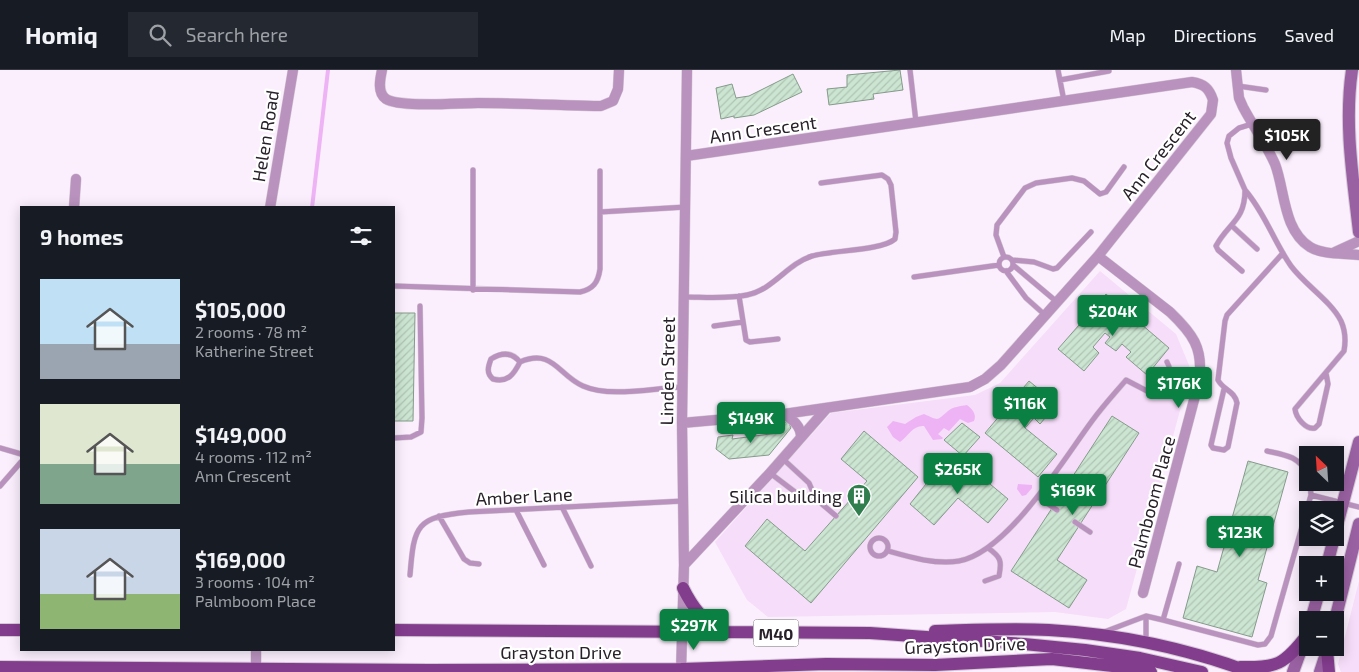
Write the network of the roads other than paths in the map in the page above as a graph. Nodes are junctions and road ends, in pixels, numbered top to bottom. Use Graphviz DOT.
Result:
graph roads {
  1 [pos="293,70"];
  2 [pos="382,70"];
  3 [pos="619,70"];
  4 [pos="686,70"];
  5 [pos="910,70"];
  6 [pos="1058,70"];
  7 [pos="1236,70"];
  8 [pos="1352,70"];
  9 [pos="1109,71"];
  10 [pos="1060,80"];
  11 [pos="1238,86"];
  12 [pos="1266,90"];
  13 [pos="1064,101"];
  14 [pos="916,123"];
  15 [pos="1252,124"];
  16 [pos="686,156"];
  17 [pos="1124,167"];
  18 [pos="473,170"];
  19 [pos="600,171"];
  20 [pos="76,179"];
  21 [pos="821,183"];
  22 [pos="1245,190"];
  23 [pos="74,206"];
  24 [pos="270,206"];
  25 [pos="686,207"];
  26 [pos="600,212"];
  27 [pos="1232,226"];
  28 [pos="1091,232"];
  29 [pos="1359,232"];
  30 [pos="1359,241"];
  31 [pos="1257,249"];
  32 [pos="1334,252"];
  33 [pos="1283,253"];
  34 [pos="1359,255"];
  35 [pos="1098,256"];
  36 [pos="1004,257"];
  37 [pos="1012,263"];
  38 [pos="999,265"];
  39 [pos="1006,271"];
  40 [pos="1242,271"];
  41 [pos="914,277"];
  42 [pos="395,286"];
  43 [pos="473,290"];
  44 [pos="739,296"];
  45 [pos="685,297"];
  46 [pos="1057,302"];
  47 [pos="420,306"];
  48 [pos="1046,316"];
  49 [pos="743,322"];
  50 [pos="714,326"];
  51 [pos="778,339"];
  52 [pos="520,362"];
  53 [pos="1167,362"];
  54 [pos="1326,372"];
  55 [pos="683,387"];
  56 [pos="1224,389"];
  57 [pos="827,408"];
  58 [pos="784,414"];
  59 [pos="682,423"];
  60 [pos="801,437"];
  61 [pos="395,438"];
  62 [pos="1359,442"];
  63 [pos="0,448"];
  64 [pos="1267,451"];
  65 [pos="20,454"];
  66 [pos="782,459"];
  67 [pos="1299,461"];
  68 [pos="20,463"];
  69 [pos="770,473"];
  70 [pos="0,486"];
  71 [pos="1310,491"];
  72 [pos="1310,495"];
  73 [pos="1038,497"];
  74 [pos="816,499"];
  75 [pos="683,501"];
  76 [pos="1334,501"];
  77 [pos="1343,501"];
  78 [pos="1344,503"];
  79 [pos="562,507"];
  80 [pos="1359,507"];
  81 [pos="516,510"];
  82 [pos="1057,510"];
  83 [pos="439,516"];
  84 [pos="836,516"];
  85 [pos="1075,522"];
  86 [pos="1359,524"];
  87 [pos="1090,532"];
  88 [pos="866,539"];
  89 [pos="872,543"];
  90 [pos="988,548"];
  91 [pos="888,551"];
  92 [pos="479,564"];
  93 [pos="1179,564"];
  94 [pos="544,565"];
  95 [pos="684,565"];
  96 [pos="591,566"];
  97 [pos="410,575"];
  98 [pos="985,581"];
  99 [pos="684,588"];
  100 [pos="1143,593"];
  101 [pos="1337,611"];
  102 [pos="1146,616"];
  103 [pos="1163,620"];
  104 [pos="0,630"];
  105 [pos="20,630"];
  106 [pos="395,630"];
  107 [pos="682,632"];
  108 [pos="726,632"];
  109 [pos="870,633"];
  110 [pos="1095,635"];
  111 [pos="1146,642"];
  112 [pos="1299,645"];
  113 [pos="256,651"];
  114 [pos="1299,656"];
  115 [pos="1325,656"];
  116 [pos="1328,656"];
  117 [pos="826,664"];
  118 [pos="935,665"];
  119 [pos="1235,666"];
  120 [pos="5,669"];
  121 [pos="256,669"];
  122 [pos="62,670"];
  123 [pos="163,670"];
  124 [pos="681,671"];
  125 [pos="778,672"];
  126 [pos="973,672"];
  127 [pos="1151,672"];
  128 [pos="1202,672"];
  129 [pos="1250,672"];
  130 [pos="1293,672"];
  131 [pos="1320,672"];
  132 [pos="1329,672"];
  1 -- 24 [label="street, Helen Road"];
  2 -- 3 [label="street"];
  4 -- 16 [label="street, Linden Street"];
  5 -- 14 [label="lane"];
  6 -- 10 [label="lane"];
  7 -- 11 [label="street"];
  8 -- 29 [label="main road"];
  9 -- 10 [label="lane"];
  10 -- 13 [label="lane"];
  11 -- 12 [label="lane"];
  11 -- 15 [label="street"];
  13 -- 14 [label="street, Ann Crescent"];
  13 -- 35 [label="street, Ann Crescent"];
  14 -- 16 [label="street, Ann Crescent"];
  15 -- 22 [label="lane"];
  15 -- 32 [label="street"];
  16 -- 25 [label="street, Linden Street"];
  17 -- 36 [label="lane"];
  18 -- 43 [label="lane"];
  19 -- 26 [label="lane"];
  20 -- 23 [label="street"];
  21 -- 44 [label="lane"];
  22 -- 27 [label="lane"];
  22 -- 33 [label="lane"];
  25 -- 26 [label="lane"];
  25 -- 45 [label="street, Linden Street"];
  26 -- 43 [label="lane"];
  27 -- 31 [label="lane"];
  27 -- 40 [label="lane"];
  28 -- 37 [label="lane"];
  30 -- 32 [label="street"];
  32 -- 34 [label="street"];
  33 -- 54 [label="lane"];
  33 -- 56 [label="lane"];
  35 -- 46 [label="street, Ann Crescent"];
  35 -- 100 [label="street, Palmboom Place"];
  36 -- 37 [label="lane"];
  36 -- 38 [label="lane"];
  37 -- 39 [label="lane"];
  37 -- 46 [label="lane"];
  38 -- 39 [label="lane"];
  38 -- 41 [label="lane"];
  39 -- 48 [label="lane"];
  42 -- 43 [label="lane"];
  44 -- 45 [label="lane"];
  44 -- 49 [label="lane"];
  45 -- 55 [label="street, Linden Street"];
  46 -- 48 [label="street, Ann Crescent"];
  47 -- 61 [label="lane"];
  48 -- 57 [label="street, Ann Crescent"];
  49 -- 50 [label="lane"];
  49 -- 51 [label="lane"];
  52 -- 52 [label="lane"];
  52 -- 55 [label="lane"];
  53 -- 73 [label="lane"];
  54 -- 54 [label="lane"];
  55 -- 59 [label="street, Linden Street"];
  56 -- 56 [label="lane"];
  57 -- 58 [label="street, Ann Crescent"];
  57 -- 60 [label="street"];
  58 -- 59 [label="street, Ann Crescent"];
  58 -- 60 [label="street"];
  59 -- 75 [label="street, Linden Street"];
  60 -- 66 [label="street"];
  62 -- 77 [label="main road"];
  63 -- 65 [label="lane"];
  64 -- 67 [label="lane"];
  66 -- 69 [label="street"];
  66 -- 74 [label="lane"];
  68 -- 70 [label="lane"];
  69 -- 74 [label="lane"];
  69 -- 95 [label="street"];
  71 -- 72 [label="lane"];
  72 -- 76 [label="lane"];
  72 -- 103 [label="lane"];
  73 -- 82 [label="lane"];
  73 -- 90 [label="lane"];
  74 -- 84 [label="lane"];
  75 -- 79 [label="lane, Amber Lane"];
  75 -- 95 [label="street, Linden Street"];
  78 -- 80 [label="lane"];
  79 -- 81 [label="lane, Amber Lane"];
  79 -- 96 [label="lane"];
  81 -- 83 [label="lane, Amber Lane"];
  81 -- 94 [label="lane"];
  83 -- 92 [label="lane"];
  83 -- 97 [label="lane, Amber Lane"];
  85 -- 87 [label="lane"];
  86 -- 101 [label="main road"];
  88 -- 89 [label="lane"];
  89 -- 91 [label="lane"];
  89 -- 91 [label="lane"];
  90 -- 91 [label="lane"];
  90 -- 98 [label="lane"];
  93 -- 103 [label="lane"];
  95 -- 99 [label="street, Linden Street"];
  99 -- 107 [label="street, Linden Street"];
  99 -- 108 [label="main road"];
  102 -- 103 [label="lane"];
  102 -- 110 [label="lane"];
  102 -- 111 [label="lane"];
  104 -- 105 [label="main road"];
  106 -- 107 [label="main road, Grayston Drive / M40"];
  107 -- 108 [label="main road, Grayston Drive / M40"];
  107 -- 124 [label="street, Linden Street"];
  108 -- 109 [label="main road, Grayston Drive / M40"];
  109 -- 110 [label="main road"];
  109 -- 128 [label="main road, Grayston Drive / M40"];
  110 -- 111 [label="main road"];
  111 -- 119 [label="main road"];
  112 -- 119 [label="main road"];
  113 -- 121 [label="street"];
  114 -- 130 [label="main road"];
  115 -- 131 [label="main road"];
  116 -- 132 [label="main road"];
  117 -- 118 [label="main road, Grayston Drive / M40"];
  117 -- 124 [label="main road, Grayston Drive / M40"];
  117 -- 125 [label="main road"];
  118 -- 126 [label="main road"];
  118 -- 127 [label="main road, Grayston Drive / M40"];
  119 -- 129 [label="main road"];
  120 -- 122 [label="main road, Grayston Drive / M40"];
  121 -- 123 [label="main road, Grayston Drive / M40"];
  121 -- 124 [label="main road, Grayston Drive / M40"];
  122 -- 123 [label="main road, Grayston Drive / M40"];
}
